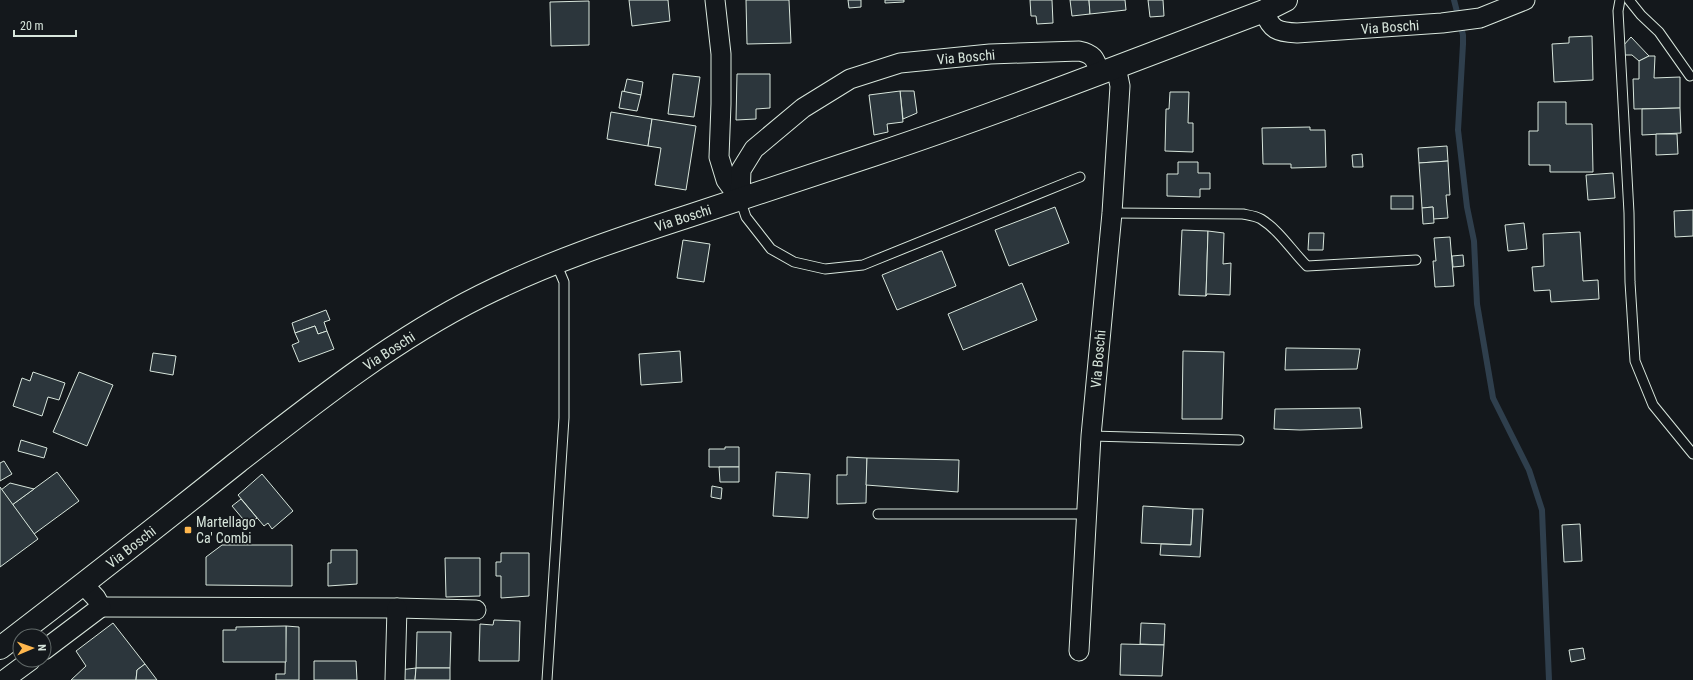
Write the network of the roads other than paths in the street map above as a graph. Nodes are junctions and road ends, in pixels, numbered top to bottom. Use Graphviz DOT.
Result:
graph roads {
  1 [pos="715,0"];
  2 [pos="1286,0"];
  3 [pos="1525,0"];
  4 [pos="1620,0"];
  5 [pos="1629,0"];
  6 [pos="1264,10"];
  7 [pos="1108,70"];
  8 [pos="1690,76"];
  9 [pos="1080,177"];
  10 [pos="740,199"];
  11 [pos="1112,213"];
  12 [pos="1416,260"];
  13 [pos="556,263"];
  14 [pos="1091,436"];
  15 [pos="1239,440"];
  16 [pos="1693,454"];
  17 [pos="878,514"];
  18 [pos="1087,514"];
  19 [pos="84,584"];
  20 [pos="101,607"];
  21 [pos="397,608"];
  22 [pos="476,610"];
  23 [pos="52,644"];
  24 [pos="0,648"];
  25 [pos="1079,651"];
  26 [pos="20,668"];
  27 [pos="4,680"];
  28 [pos="395,680"];
  29 [pos="547,680"];
  1 -- 10 [label="street"];
  2 -- 6 [label="main road, Via Boschi"];
  3 -- 6 [label="street, Via Boschi"];
  4 -- 16 [label="lane"];
  5 -- 8 [label="lane"];
  6 -- 7 [label="main road, Via Boschi"];
  7 -- 10 [label="main road, Via Boschi"];
  7 -- 10 [label="street, Via Boschi"];
  7 -- 11 [label="street, Via Boschi"];
  9 -- 10 [label="lane"];
  10 -- 13 [label="main road, Via Boschi"];
  11 -- 12 [label="lane"];
  11 -- 14 [label="street, Via Boschi"];
  13 -- 19 [label="main road, Via Boschi"];
  13 -- 29 [label="lane"];
  14 -- 15 [label="lane"];
  14 -- 18 [label="street, Via Boschi"];
  17 -- 18 [label="lane"];
  18 -- 25 [label="street, Via Boschi"];
  19 -- 20 [label="street"];
  19 -- 24 [label="main road, Via Boschi"];
  20 -- 21 [label="street"];
  20 -- 23 [label="street"];
  21 -- 22 [label="street"];
  21 -- 28 [label="street"];
  26 -- 27 [label="street"];
}
